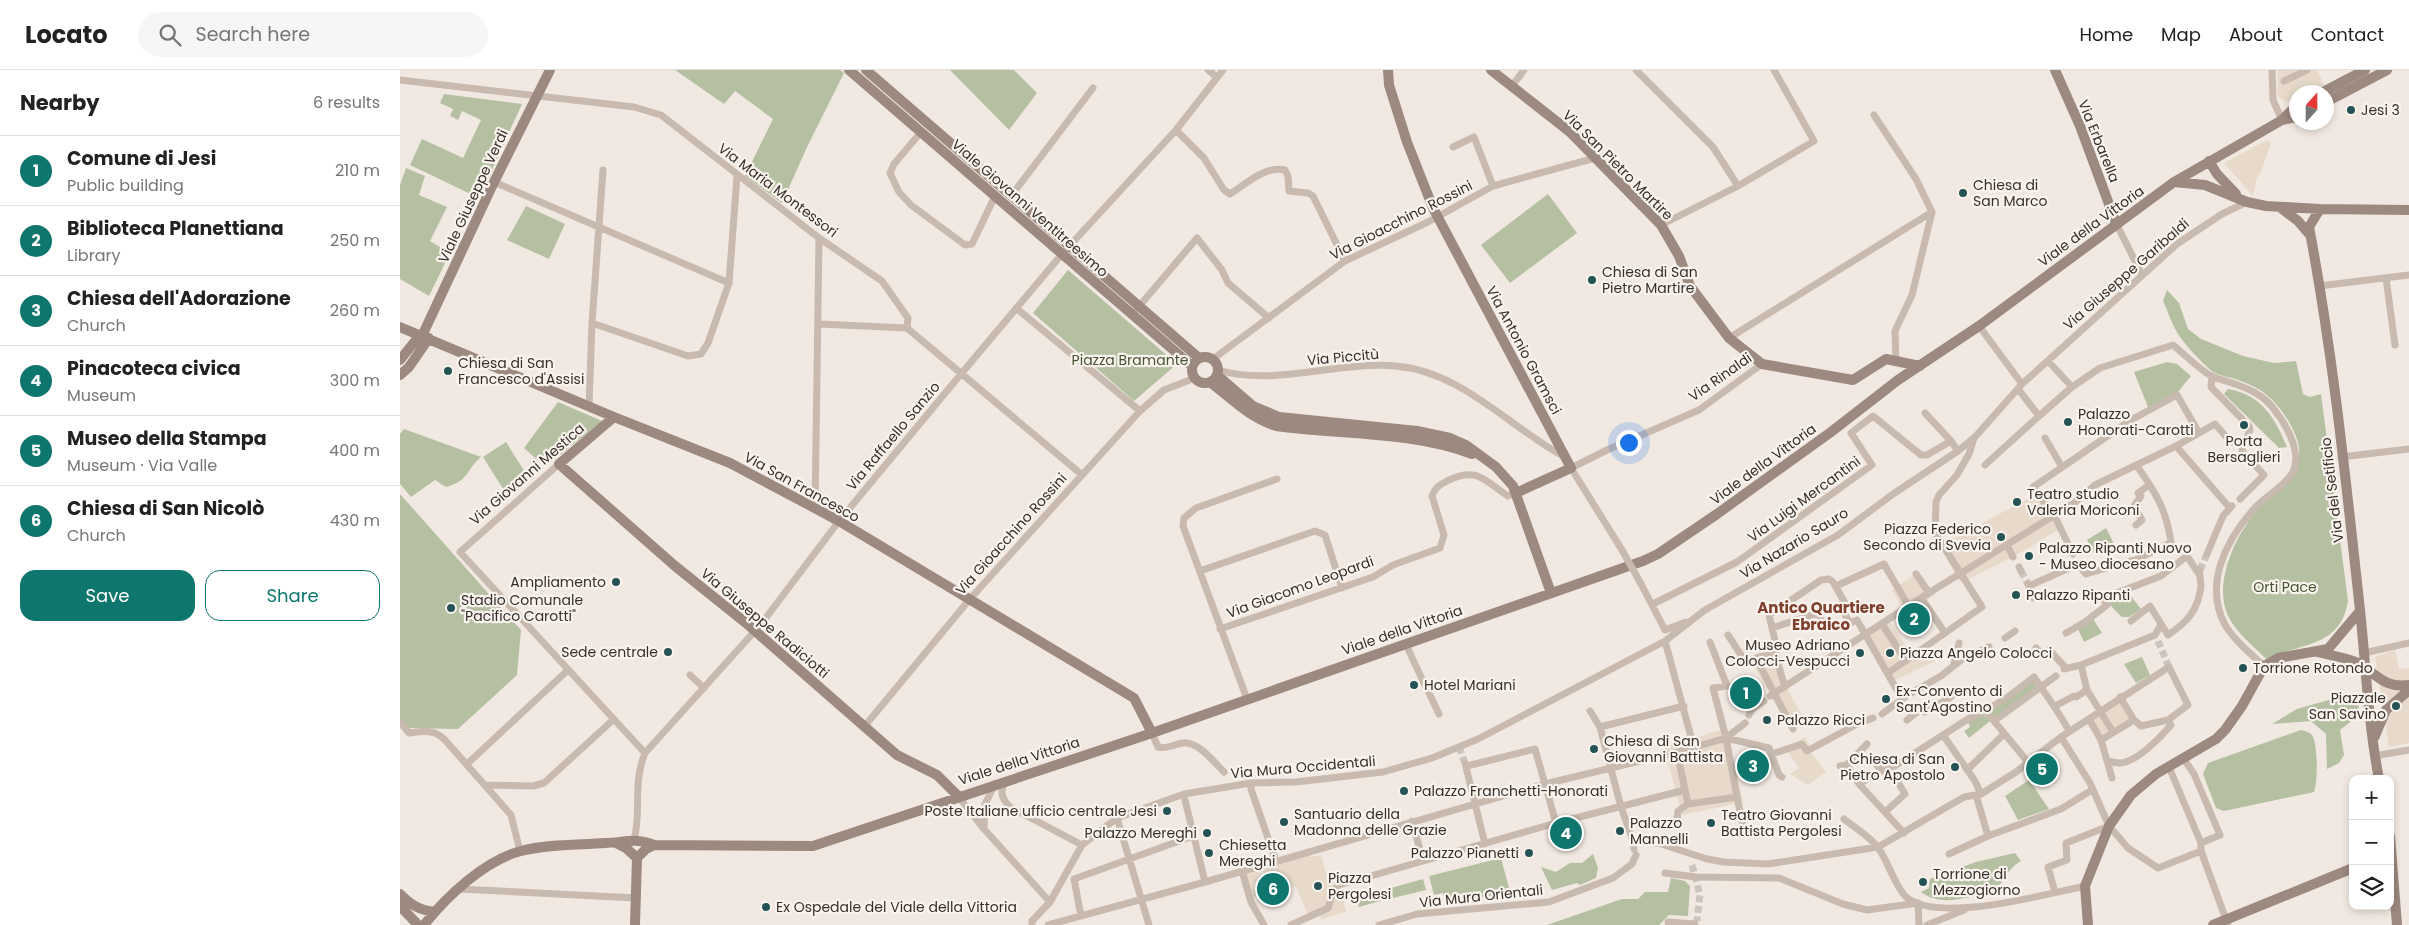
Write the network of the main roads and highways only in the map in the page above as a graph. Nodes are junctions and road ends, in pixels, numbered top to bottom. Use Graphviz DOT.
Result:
graph roads {
  1 [pos="550,70"];
  2 [pos="849,70"];
  3 [pos="866,70"];
  4 [pos="1388,70"];
  5 [pos="1491,70"];
  6 [pos="2054,70"];
  7 [pos="2365,70"];
  8 [pos="2387,70"];
  9 [pos="2334,86"];
  10 [pos="2334,98"];
  11 [pos="2289,113"];
  12 [pos="2289,118"];
  13 [pos="2282,120"];
  14 [pos="2209,161"];
  15 [pos="2174,182"];
  16 [pos="2246,202"];
  17 [pos="2280,207"];
  18 [pos="2320,209"];
  19 [pos="2409,210"];
  20 [pos="2116,223"];
  21 [pos="2311,237"];
  22 [pos="1136,310"];
  23 [pos="400,327"];
  24 [pos="424,336"];
  25 [pos="400,360"];
  26 [pos="1195,362"];
  27 [pos="1762,364"];
  28 [pos="1920,366"];
  29 [pos="400,375"];
  30 [pos="1215,376"];
  31 [pos="614,417"];
  32 [pos="559,464"];
  33 [pos="1572,468"];
  34 [pos="1512,494"];
  35 [pos="1551,593"];
  36 [pos="2360,611"];
  37 [pos="2312,650"];
  38 [pos="2365,667"];
  39 [pos="2409,686"];
  40 [pos="2409,690"];
  41 [pos="1152,732"];
  42 [pos="2373,741"];
  43 [pos="2378,775"];
  44 [pos="958,796"];
  45 [pos="616,843"];
  46 [pos="654,844"];
  47 [pos="637,858"];
  48 [pos="2393,865"];
  49 [pos="2349,870"];
  50 [pos="400,894"];
  51 [pos="400,906"];
  52 [pos="433,917"];
  53 [pos="2227,922"];
  54 [pos="418,925"];
  55 [pos="424,925"];
  56 [pos="635,925"];
  57 [pos="2088,925"];
  58 [pos="2213,925"];
  59 [pos="2397,925"];
  1 -- 24 [label="main road, Viale Giuseppe Verdi"];
  2 -- 22 [label="main road, Viale Giovanni Ventitreesimo"];
  3 -- 22 [label="main road, Viale Giovanni Ventitreesimo"];
  4 -- 33 [label="main road, Via Antonio Gramsci"];
  5 -- 27 [label="main road, Via San Pietro Martire"];
  6 -- 20 [label="main road, Via Erbarella"];
  7 -- 9 [label="main road"];
  8 -- 10 [label="main road"];
  11 -- 13 [label="main road"];
  12 -- 13 [label="main road"];
  13 -- 14 [label="main road, Viale della Vittoria"];
  14 -- 15 [label="main road, Viale della Vittoria"];
  14 -- 16 [label="main road"];
  15 -- 16 [label="main road"];
  15 -- 20 [label="main road, Viale della Vittoria"];
  16 -- 17 [label="main road"];
  17 -- 18 [label="main road"];
  17 -- 21 [label="main road"];
  18 -- 19 [label="main road"];
  18 -- 21 [label="main road, Via del Setificio"];
  20 -- 28 [label="main road, Viale della Vittoria"];
  21 -- 36 [label="main road, Via del Setificio"];
  22 -- 26 [label="main road, Viale Giovanni Ventitreesimo"];
  23 -- 24 [label="main road, Via San Francesco"];
  24 -- 25 [label="main road, Viale Giuseppe Verdi"];
  24 -- 29 [label="main road, Viale Giuseppe Verdi"];
  24 -- 31 [label="main road, Via San Francesco"];
  26 -- 30 [label="main road"];
  26 -- 30 [label="main road"];
  27 -- 28 [label="main road, Via Rinaldi"];
  28 -- 35 [label="main road, Viale della Vittoria"];
  30 -- 34 [label="main road"];
  31 -- 32 [label="main road, Via Giovanni Mestica"];
  31 -- 41 [label="main road, Via San Francesco"];
  32 -- 44 [label="main road, Via Giuseppe Radiciotti"];
  33 -- 34 [label="main road, Via Rinaldi"];
  34 -- 35 [label="main road"];
  35 -- 41 [label="main road, Viale della Vittoria"];
  36 -- 37 [label="main road"];
  36 -- 38 [label="main road, Via del Setificio"];
  37 -- 38 [label="main road"];
  37 -- 57 [label="main road"];
  38 -- 39 [label="main road"];
  38 -- 42 [label="main road, Via del Setificio"];
  40 -- 42 [label="main road"];
  41 -- 44 [label="main road, Viale della Vittoria"];
  42 -- 43 [label="main road, Via del Setificio"];
  44 -- 46 [label="main road, Viale della Vittoria"];
  45 -- 46 [label="main road, Viale della Vittoria"];
  45 -- 47 [label="main road"];
  45 -- 52 [label="main road, Viale della Vittoria"];
  46 -- 47 [label="main road"];
  47 -- 56 [label="main road"];
  48 -- 59 [label="main road"];
  49 -- 53 [label="main road"];
  50 -- 52 [label="main road"];
  51 -- 54 [label="main road"];
  52 -- 55 [label="main road, Viale della Vittoria"];
  53 -- 58 [label="main road"];
}
